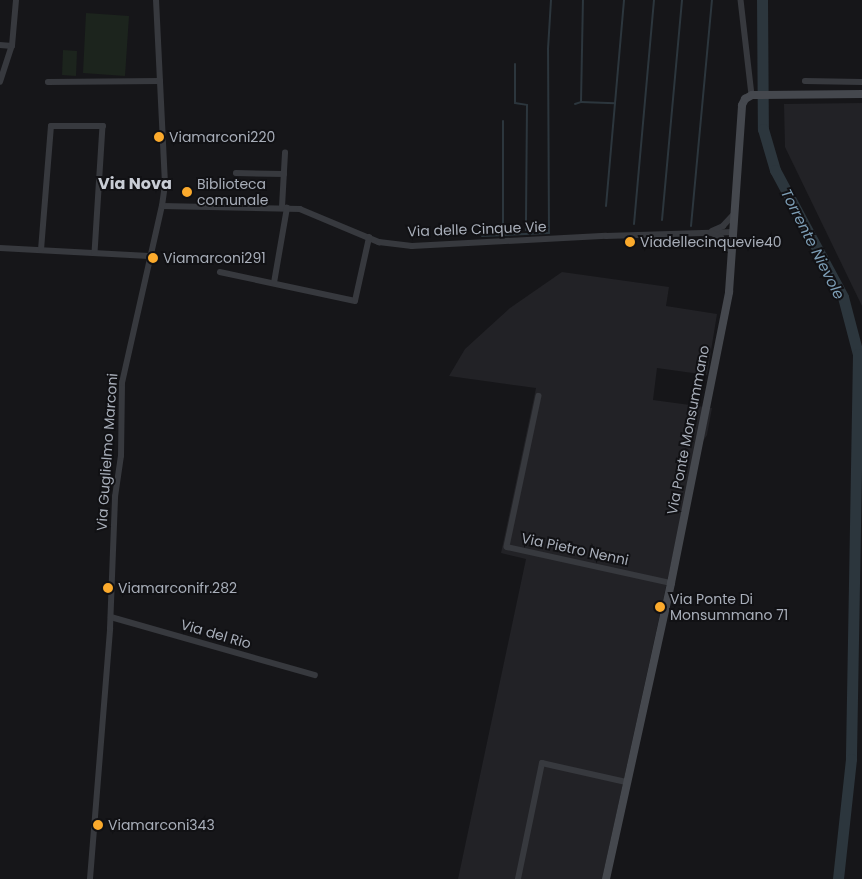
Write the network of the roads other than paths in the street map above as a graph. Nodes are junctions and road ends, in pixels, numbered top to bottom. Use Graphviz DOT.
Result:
graph roads {
  1 [pos="16,0"];
  2 [pos="156,0"];
  3 [pos="741,0"];
  4 [pos="0,45"];
  5 [pos="12,46"];
  6 [pos="160,81"];
  7 [pos="805,81"];
  8 [pos="0,82"];
  9 [pos="48,82"];
  10 [pos="862,82"];
  11 [pos="755,94"];
  12 [pos="862,94"];
  13 [pos="285,153"];
  14 [pos="236,173"];
  15 [pos="284,174"];
  16 [pos="162,206"];
  17 [pos="284,208"];
  18 [pos="735,212"];
  19 [pos="710,232"];
  20 [pos="734,232"];
  21 [pos="369,238"];
  22 [pos="0,248"];
  23 [pos="41,250"];
  24 [pos="95,253"];
  25 [pos="733,253"];
  26 [pos="149,256"];
  27 [pos="220,272"];
  28 [pos="274,283"];
  29 [pos="539,396"];
  30 [pos="671,583"];
  31 [pos="111,617"];
  32 [pos="315,675"];
  33 [pos="626,782"];
  34 [pos="90,879"];
  35 [pos="518,879"];
  36 [pos="606,879"];
  1 -- 5 [label="street"];
  2 -- 6 [label="street, Via Guglielmo Marconi"];
  3 -- 11 [label="street"];
  4 -- 5 [label="street"];
  5 -- 8 [label="street"];
  6 -- 9 [label="street"];
  6 -- 16 [label="street, Via Guglielmo Marconi"];
  7 -- 10 [label="street"];
  11 -- 12 [label="street"];
  11 -- 18 [label="street, Via Ponte Monsummano"];
  13 -- 15 [label="street"];
  14 -- 15 [label="street"];
  15 -- 17 [label="street"];
  16 -- 17 [label="street, Via delle Cinque Vie"];
  16 -- 26 [label="street, Via Guglielmo Marconi"];
  17 -- 21 [label="street, Via delle Cinque Vie"];
  17 -- 28 [label="street"];
  18 -- 19 [label="street"];
  18 -- 20 [label="street, Via Ponte Monsummano"];
  19 -- 20 [label="street, Via delle Cinque Vie"];
  19 -- 21 [label="street, Via delle Cinque Vie"];
  19 -- 25 [label="street"];
  20 -- 25 [label="street, Via Ponte Monsummano"];
  21 -- 28 [label="street"];
  22 -- 23 [label="street"];
  23 -- 24 [label="street"];
  23 -- 24 [label="street"];
  24 -- 26 [label="street"];
  25 -- 30 [label="street, Via Ponte Monsummano"];
  26 -- 31 [label="street, Via Guglielmo Marconi"];
  27 -- 28 [label="street"];
  29 -- 30 [label="street, Via Pietro Nenni"];
  30 -- 33 [label="street, Via Ponte Monsummano"];
  31 -- 32 [label="street, Via del Rio"];
  31 -- 34 [label="street, Via Guglielmo Marconi"];
  33 -- 35 [label="street"];
  33 -- 36 [label="street, Via Ponte Monsummano"];
}
